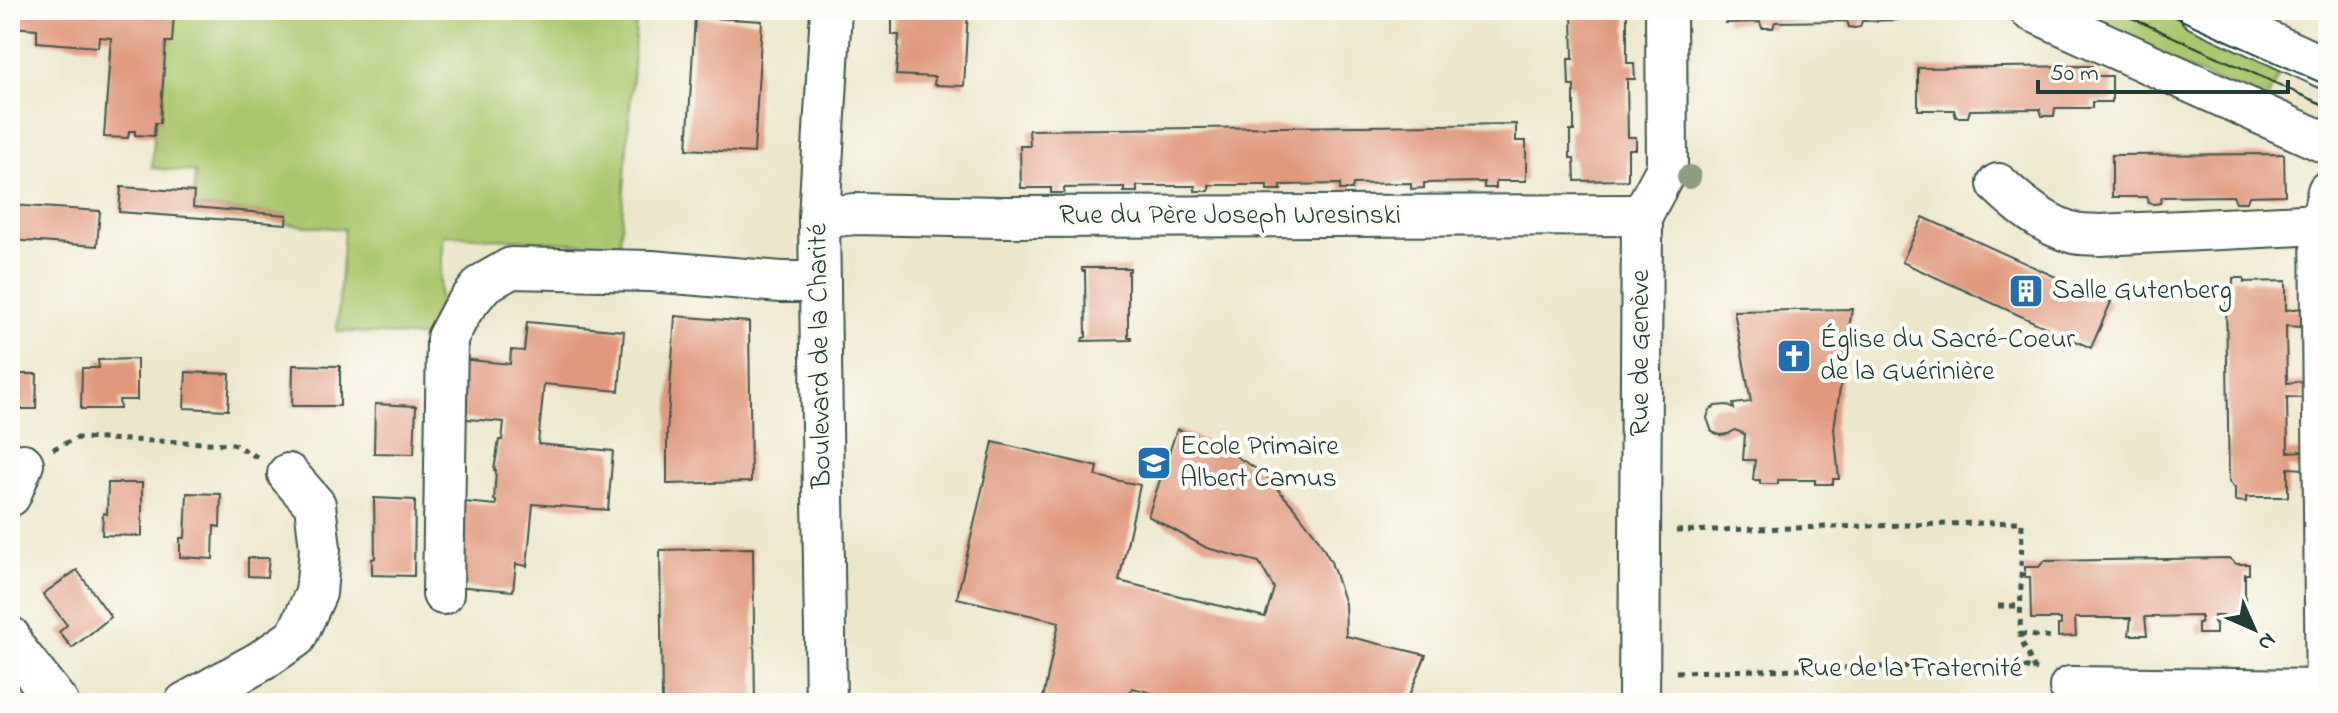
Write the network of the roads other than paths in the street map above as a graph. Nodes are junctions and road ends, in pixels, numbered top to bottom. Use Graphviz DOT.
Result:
graph roads {
  1 [pos="831,10"];
  2 [pos="1666,10"];
  3 [pos="2030,10"];
  4 [pos="2199,10"];
  5 [pos="2328,69"];
  6 [pos="2328,144"];
  7 [pos="1998,184"];
  8 [pos="2325,207"];
  9 [pos="1642,215"];
  10 [pos="819,218"];
  11 [pos="820,282"];
  12 [pos="288,474"];
  13 [pos="2326,530"];
  14 [pos="443,594"];
  15 [pos="10,637"];
  16 [pos="2053,678"];
  17 [pos="2326,696"];
  18 [pos="58,703"];
  19 [pos="187,703"];
  20 [pos="826,703"];
  21 [pos="1639,703"];
  1 -- 10 [label="street, Boulevard de la Charité"];
  2 -- 9 [label="street, Rue de Genève"];
  3 -- 6 [label="street"];
  4 -- 5 [label="street"];
  7 -- 8 [label="street"];
  8 -- 13 [label="street"];
  9 -- 10 [label="street, Rue du Père Joseph Wresinski"];
  9 -- 21 [label="street, Rue de Genève"];
  10 -- 11 [label="street, Boulevard de la Charité"];
  11 -- 14 [label="street"];
  11 -- 20 [label="street, Boulevard de la Charité"];
  12 -- 19 [label="street"];
  13 -- 17 [label="street"];
  15 -- 18 [label="street"];
  16 -- 17 [label="street"];
}
